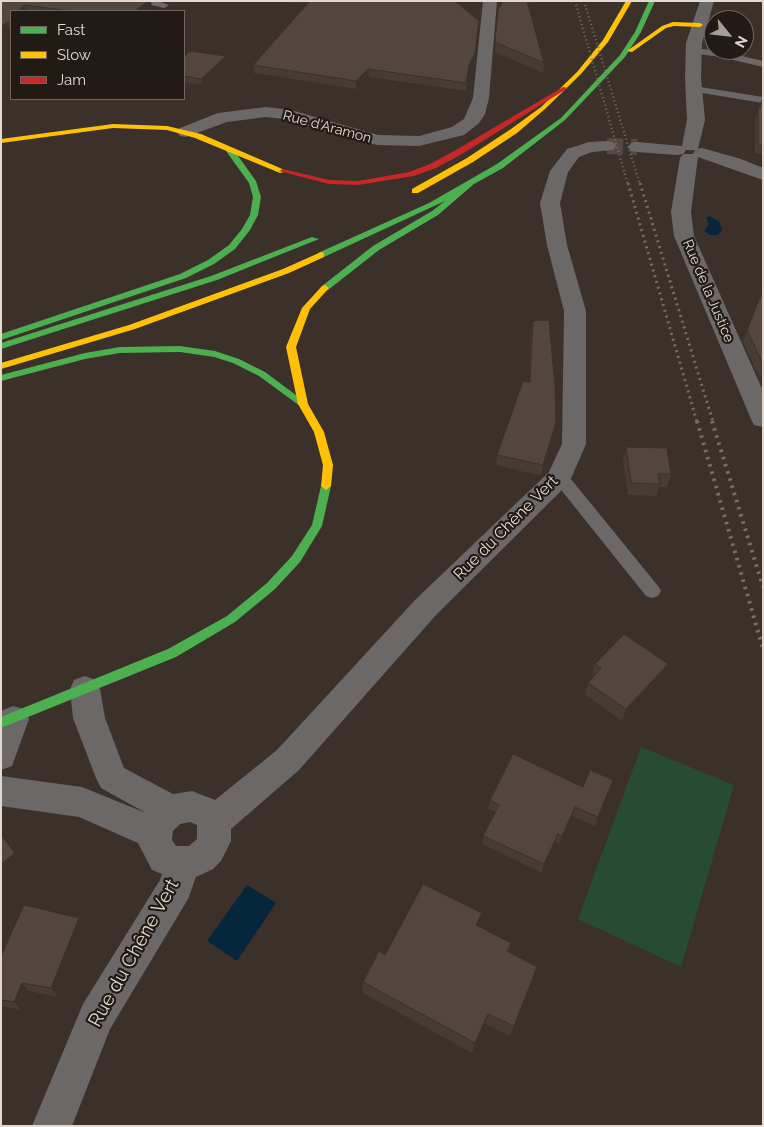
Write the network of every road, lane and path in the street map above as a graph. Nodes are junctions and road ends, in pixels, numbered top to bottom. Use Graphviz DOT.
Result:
graph roads {
  1 [pos="138,1"];
  2 [pos="490,1"];
  3 [pos="629,1"];
  4 [pos="652,1"];
  5 [pos="708,1"];
  6 [pos="164,5"];
  7 [pos="700,25"];
  8 [pos="694,51"];
  9 [pos="623,56"];
  10 [pos="763,64"];
  11 [pos="566,87"];
  12 [pos="694,89"];
  13 [pos="763,100"];
  14 [pos="186,132"];
  15 [pos="1,141"];
  16 [pos="607,146"];
  17 [pos="637,147"];
  18 [pos="230,151"];
  19 [pos="690,152"];
  20 [pos="763,175"];
  21 [pos="472,182"];
  22 [pos="404,197"];
  23 [pos="329,233"];
  24 [pos="1,337"];
  25 [pos="1,346"];
  26 [pos="1,366"];
  27 [pos="1,378"];
  28 [pos="303,404"];
  29 [pos="763,419"];
  30 [pos="560,477"];
  31 [pos="652,591"];
  32 [pos="85,689"];
  33 [pos="7,721"];
  34 [pos="1,756"];
  35 [pos="1,767"];
  36 [pos="15,792"];
  37 [pos="163,822"];
  38 [pos="214,822"];
  39 [pos="182,863"];
  40 [pos="52,1126"];
  1 -- 6 [label="lane"];
  2 -- 14 [label="street, Rue d'Aramon"];
  3 -- 11 [label="main road"];
  4 -- 9 [label="main road"];
  5 -- 7 [label="street, Rue de la Justice"];
  7 -- 8 [label="street, Rue de la Justice"];
  7 -- 9 [label="main road"];
  8 -- 10 [label="lane"];
  8 -- 12 [label="street, Rue de la Justice"];
  9 -- 21 [label="main road"];
  11 -- 18 [label="main road"];
  11 -- 22 [label="main road"];
  12 -- 13 [label="lane"];
  12 -- 19 [label="street, Rue de la Justice"];
  14 -- 15 [label="main road"];
  14 -- 18 [label="main road"];
  16 -- 30 [label="street, Rue du Chêne Vert"];
  17 -- 19 [label="street"];
  18 -- 24 [label="main road"];
  19 -- 20 [label="street"];
  19 -- 29 [label="street, Rue de la Justice"];
  21 -- 26 [label="main road"];
  21 -- 28 [label="main road"];
  23 -- 25 [label="main road"];
  27 -- 28 [label="main road"];
  28 -- 32 [label="main road"];
  30 -- 31 [label="lane"];
  30 -- 38 [label="street, Rue du Chêne Vert"];
  32 -- 33 [label="main road"];
  32 -- 37 [label="street"];
  33 -- 34 [label="street"];
  35 -- 36 [label="street"];
  36 -- 37 [label="street"];
  37 -- 38 [label="street"];
  37 -- 39 [label="street"];
  38 -- 39 [label="street"];
  39 -- 40 [label="street, Rue du Chêne Vert"];
}
